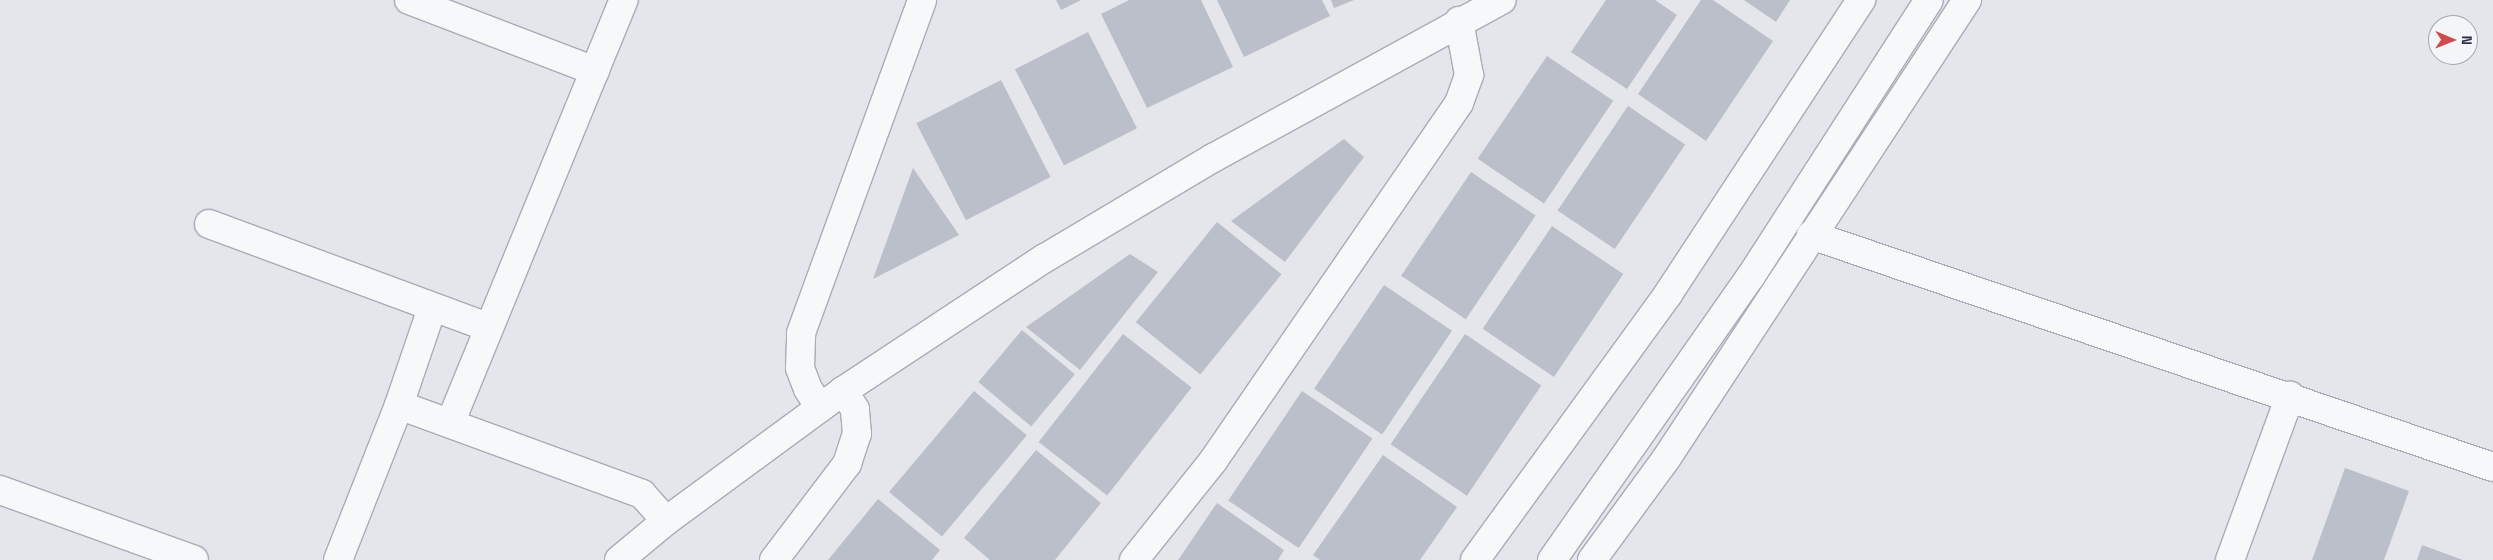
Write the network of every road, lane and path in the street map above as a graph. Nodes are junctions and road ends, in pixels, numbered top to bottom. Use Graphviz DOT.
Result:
graph roads {
  1 [pos="409,0"];
  2 [pos="624,0"];
  3 [pos="922,0"];
  4 [pos="1502,0"];
  5 [pos="1861,0"];
  6 [pos="1930,0"];
  7 [pos="1967,0"];
  8 [pos="1459,21"];
  9 [pos="595,71"];
  10 [pos="209,224"];
  11 [pos="1811,235"];
  12 [pos="432,308"];
  13 [pos="488,326"];
  14 [pos="843,391"];
  15 [pos="2290,396"];
  16 [pos="399,405"];
  17 [pos="820,408"];
  18 [pos="451,421"];
  19 [pos="2493,467"];
  20 [pos="0,490"];
  21 [pos="666,521"];
  22 [pos="194,560"];
  23 [pos="338,560"];
  24 [pos="619,560"];
  25 [pos="774,560"];
  26 [pos="1134,560"];
  27 [pos="1475,560"];
  28 [pos="1552,560"];
  29 [pos="1592,560"];
  30 [pos="2230,560"];
  1 -- 9 [label="street"];
  2 -- 9 [label="street"];
  3 -- 17 [label="street"];
  4 -- 8 [label="street"];
  5 -- 27 [label="street"];
  6 -- 28 [label="street"];
  7 -- 11 [label="street"];
  8 -- 14 [label="street"];
  8 -- 26 [label="street"];
  9 -- 13 [label="street"];
  10 -- 12 [label="street"];
  11 -- 15 [label="street"];
  11 -- 29 [label="street"];
  12 -- 13 [label="street"];
  12 -- 16 [label="street"];
  13 -- 18 [label="street"];
  14 -- 17 [label="street"];
  14 -- 25 [label="street"];
  15 -- 19 [label="street"];
  15 -- 30 [label="street"];
  16 -- 18 [label="street"];
  16 -- 23 [label="street"];
  17 -- 21 [label="street"];
  18 -- 21 [label="street"];
  20 -- 22 [label="street"];
  21 -- 24 [label="street"];
}
